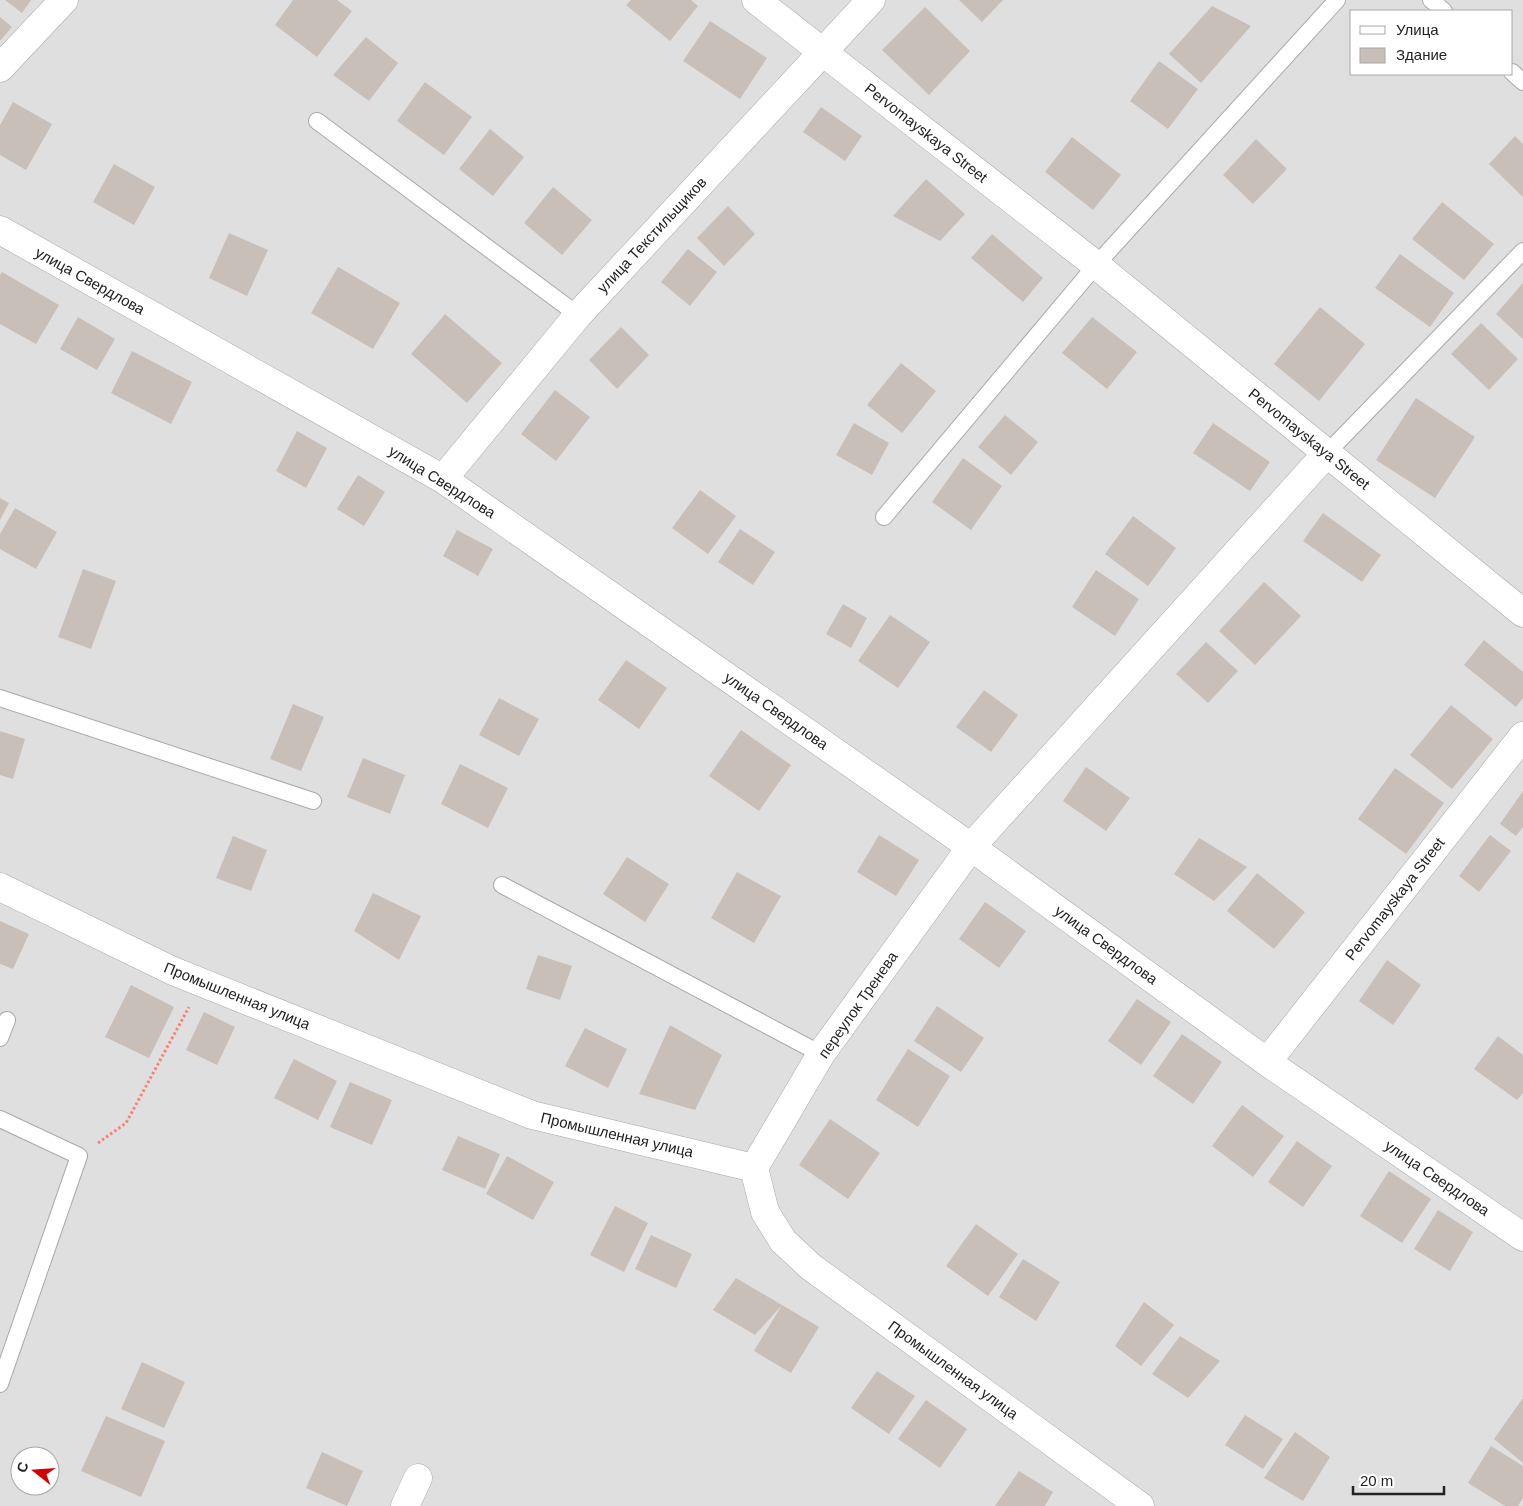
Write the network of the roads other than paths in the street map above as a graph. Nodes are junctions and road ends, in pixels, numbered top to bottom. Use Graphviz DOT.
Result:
graph roads {
  1 [pos="64,0"];
  2 [pos="756,0"];
  3 [pos="872,0"];
  4 [pos="1338,0"];
  5 [pos="1431,0"];
  6 [pos="1443,10"];
  7 [pos="823,52"];
  8 [pos="0,68"];
  9 [pos="1513,73"];
  10 [pos="1523,82"];
  11 [pos="317,121"];
  12 [pos="0,230"];
  13 [pos="1523,252"];
  14 [pos="1096,265"];
  15 [pos="578,316"];
  16 [pos="1327,453"];
  17 [pos="443,479"];
  18 [pos="884,517"];
  19 [pos="1523,613"];
  20 [pos="0,698"];
  21 [pos="1523,736"];
  22 [pos="313,801"];
  23 [pos="971,847"];
  24 [pos="502,886"];
  25 [pos="0,887"];
  26 [pos="7,1020"];
  27 [pos="0,1038"];
  28 [pos="822,1054"];
  29 [pos="1267,1062"];
  30 [pos="0,1119"];
  31 [pos="754,1168"];
  32 [pos="1523,1237"];
  33 [pos="0,1384"];
  34 [pos="418,1478"];
  35 [pos="405,1506"];
  36 [pos="1140,1506"];
  1 -- 8 [label="street"];
  2 -- 7 [label="street, Pervomayskaya Street"];
  3 -- 7 [label="street, улица Текстильщиков"];
  4 -- 14 [label="lane"];
  5 -- 6 [label="lane"];
  7 -- 14 [label="street, Pervomayskaya Street"];
  7 -- 15 [label="street, улица Текстильщиков"];
  9 -- 10 [label="lane"];
  11 -- 15 [label="lane"];
  12 -- 17 [label="street, улица Свердлова"];
  13 -- 16 [label="lane"];
  14 -- 16 [label="street, Pervomayskaya Street"];
  14 -- 18 [label="lane"];
  15 -- 17 [label="street, улица Текстильщиков"];
  16 -- 19 [label="street, Pervomayskaya Street"];
  16 -- 23 [label="street, переулок Тренева"];
  17 -- 23 [label="street, улица Свердлова"];
  20 -- 22 [label="lane"];
  21 -- 29 [label="street, Pervomayskaya Street"];
  23 -- 28 [label="street, переулок Тренева"];
  23 -- 29 [label="street, улица Свердлова"];
  24 -- 28 [label="lane"];
  25 -- 31 [label="street, Промышленная улица"];
  26 -- 27 [label="lane"];
  28 -- 31 [label="street, переулок Тренева"];
  29 -- 32 [label="street, улица Свердлова"];
  30 -- 33 [label="lane"];
  31 -- 36 [label="street, Промышленная улица"];
  34 -- 35 [label="street"];
}
